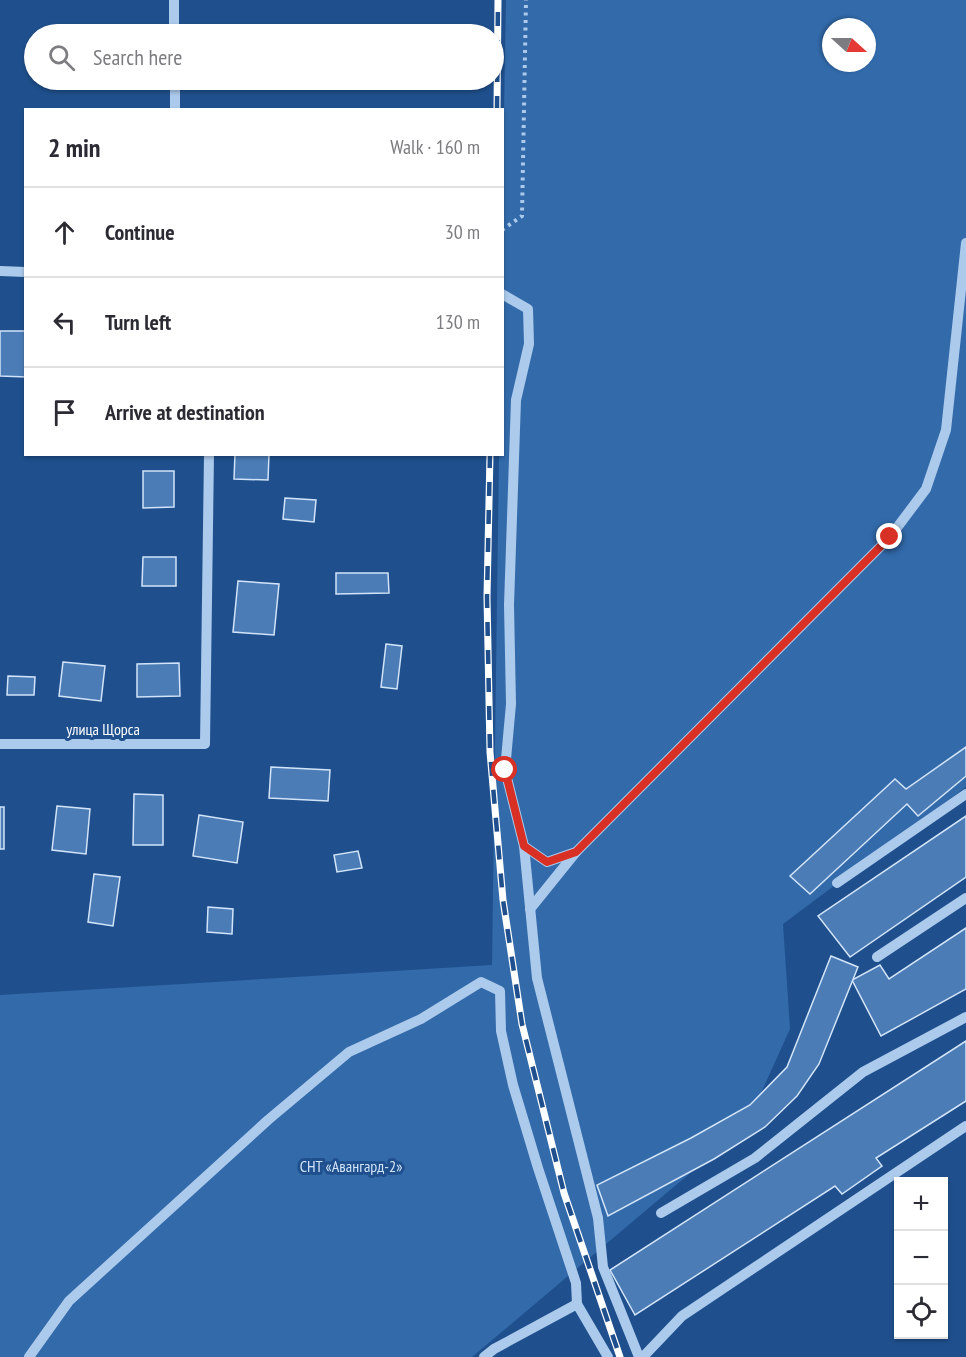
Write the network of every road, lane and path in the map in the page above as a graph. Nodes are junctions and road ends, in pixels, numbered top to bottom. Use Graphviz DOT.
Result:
graph roads {
  1 [pos="174,0"];
  2 [pos="526,0"];
  3 [pos="174,24"];
  4 [pos="175,90"];
  5 [pos="175,108"];
  6 [pos="504,229"];
  7 [pos="966,243"];
  8 [pos="0,271"];
  9 [pos="24,272"];
  10 [pos="504,295"];
  11 [pos="209,456"];
  12 [pos="0,744"];
  13 [pos="966,794"];
  14 [pos="524,846"];
  15 [pos="576,852"];
  16 [pos="837,883"];
  17 [pos="966,898"];
  18 [pos="530,909"];
  19 [pos="877,957"];
  20 [pos="966,1017"];
  21 [pos="966,1126"];
  22 [pos="661,1213"];
  23 [pos="577,1304"];
  24 [pos="29,1357"];
  25 [pos="484,1357"];
  26 [pos="608,1357"];
  27 [pos="641,1357"];
  1 -- 3 [label="street"];
  2 -- 6 [label="path"];
  4 -- 5 [label="street"];
  7 -- 15 [label="street"];
  8 -- 9 [label="street"];
  10 -- 14 [label="street"];
  11 -- 12 [label="street, улица Щорса"];
  13 -- 16 [label="street"];
  14 -- 15 [label="street"];
  14 -- 18 [label="street"];
  15 -- 18 [label="street"];
  17 -- 19 [label="street"];
  18 -- 27 [label="street"];
  20 -- 22 [label="street"];
  21 -- 27 [label="street"];
  23 -- 24 [label="street"];
  23 -- 25 [label="street"];
  23 -- 26 [label="street"];
}
